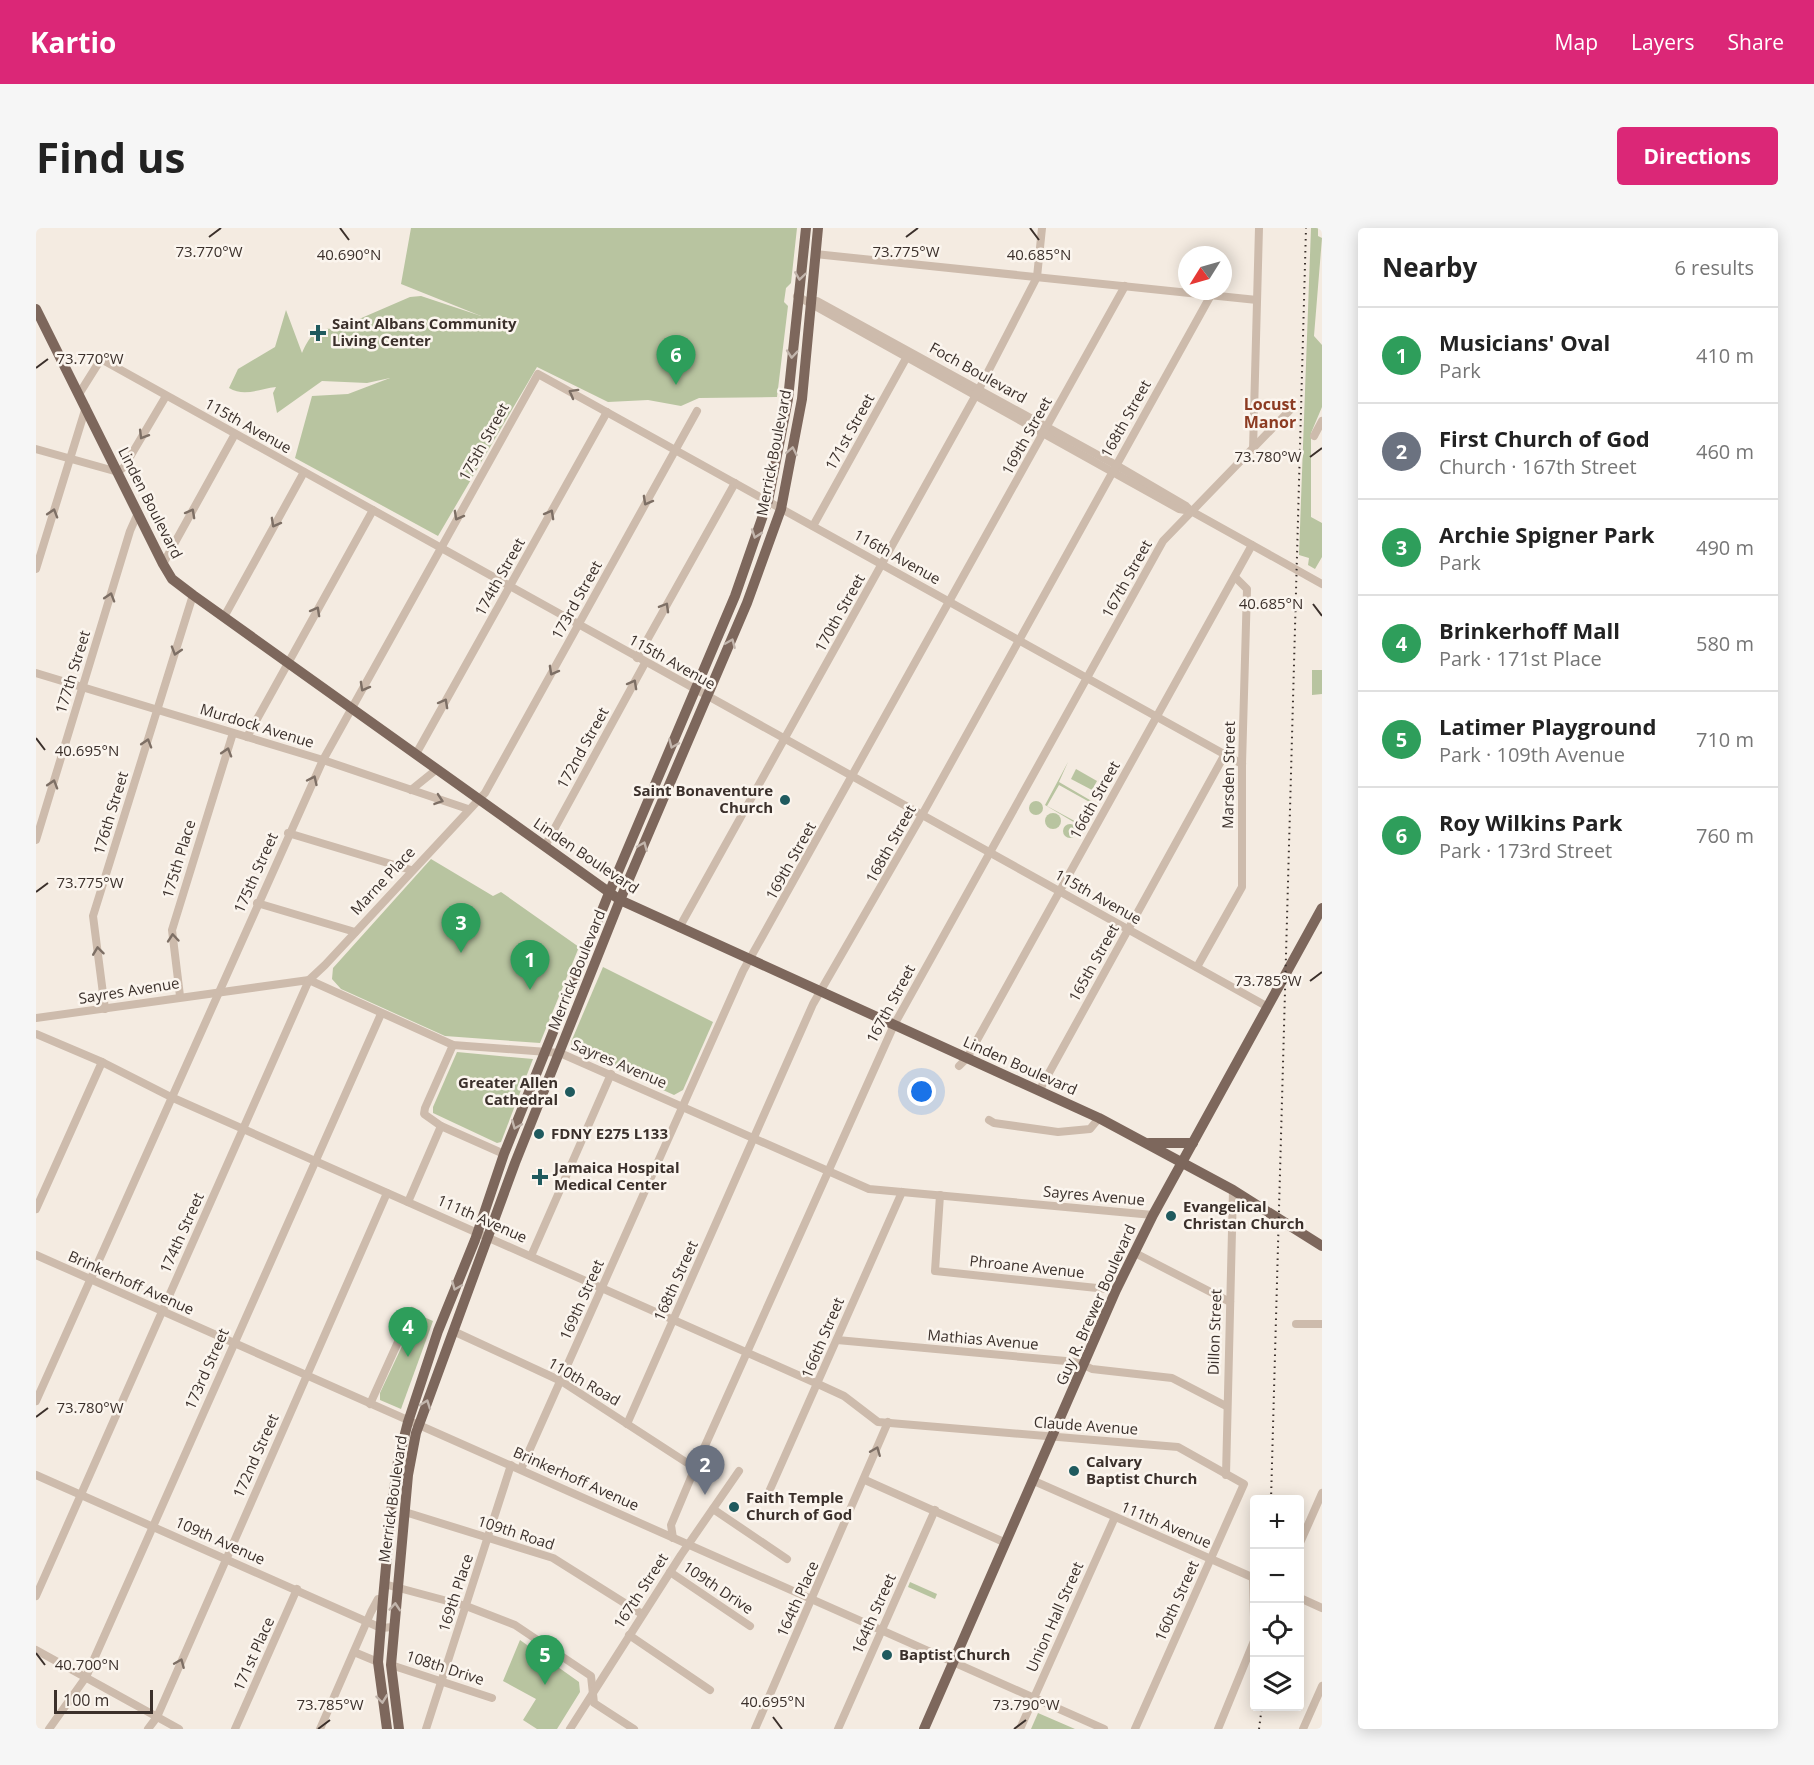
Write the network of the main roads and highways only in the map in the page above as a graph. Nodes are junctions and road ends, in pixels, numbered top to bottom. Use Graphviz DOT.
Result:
graph roads {
  1 [pos="806,228"];
  2 [pos="818,228"];
  3 [pos="36,309"];
  4 [pos="736,593"];
  5 [pos="749,597"];
  6 [pos="609,893"];
  7 [pos="620,900"];
  8 [pos="1322,908"];
  9 [pos="1316,929"];
  10 [pos="1146,1143"];
  11 [pos="1193,1143"];
  12 [pos="1182,1162"];
  13 [pos="1322,1246"];
  14 [pos="413,1424"];
  15 [pos="387,1729"];
  16 [pos="399,1729"];
  17 [pos="924,1729"];
  1 -- 4 [label="main road, Merrick Boulevard, one-way"];
  5 -- 2 [label="main road, Merrick Boulevard, one-way"];
  3 -- 6 [label="main road, Linden Boulevard"];
  4 -- 5 [label="main road"];
  4 -- 6 [label="main road, Merrick Boulevard, one-way"];
  7 -- 5 [label="main road, Merrick Boulevard, one-way"];
  6 -- 7 [label="main road, Linden Boulevard"];
  6 -- 14 [label="main road, Merrick Boulevard, one-way"];
  7 -- 10 [label="main road, Linden Boulevard"];
  14 -- 7 [label="main road, Merrick Boulevard, one-way"];
  8 -- 9 [label="main road, Guy R. Brewer Boulevard"];
  9 -- 11 [label="main road, Guy R. Brewer Boulevard"];
  10 -- 11 [label="main road"];
  10 -- 12 [label="main road, Linden Boulevard"];
  11 -- 12 [label="main road, Guy R. Brewer Boulevard"];
  12 -- 13 [label="main road, Linden Boulevard"];
  12 -- 17 [label="main road, Guy R. Brewer Boulevard"];
  14 -- 15 [label="main road, Merrick Boulevard, one-way"];
  16 -- 14 [label="main road, Merrick Boulevard, one-way"];
}
